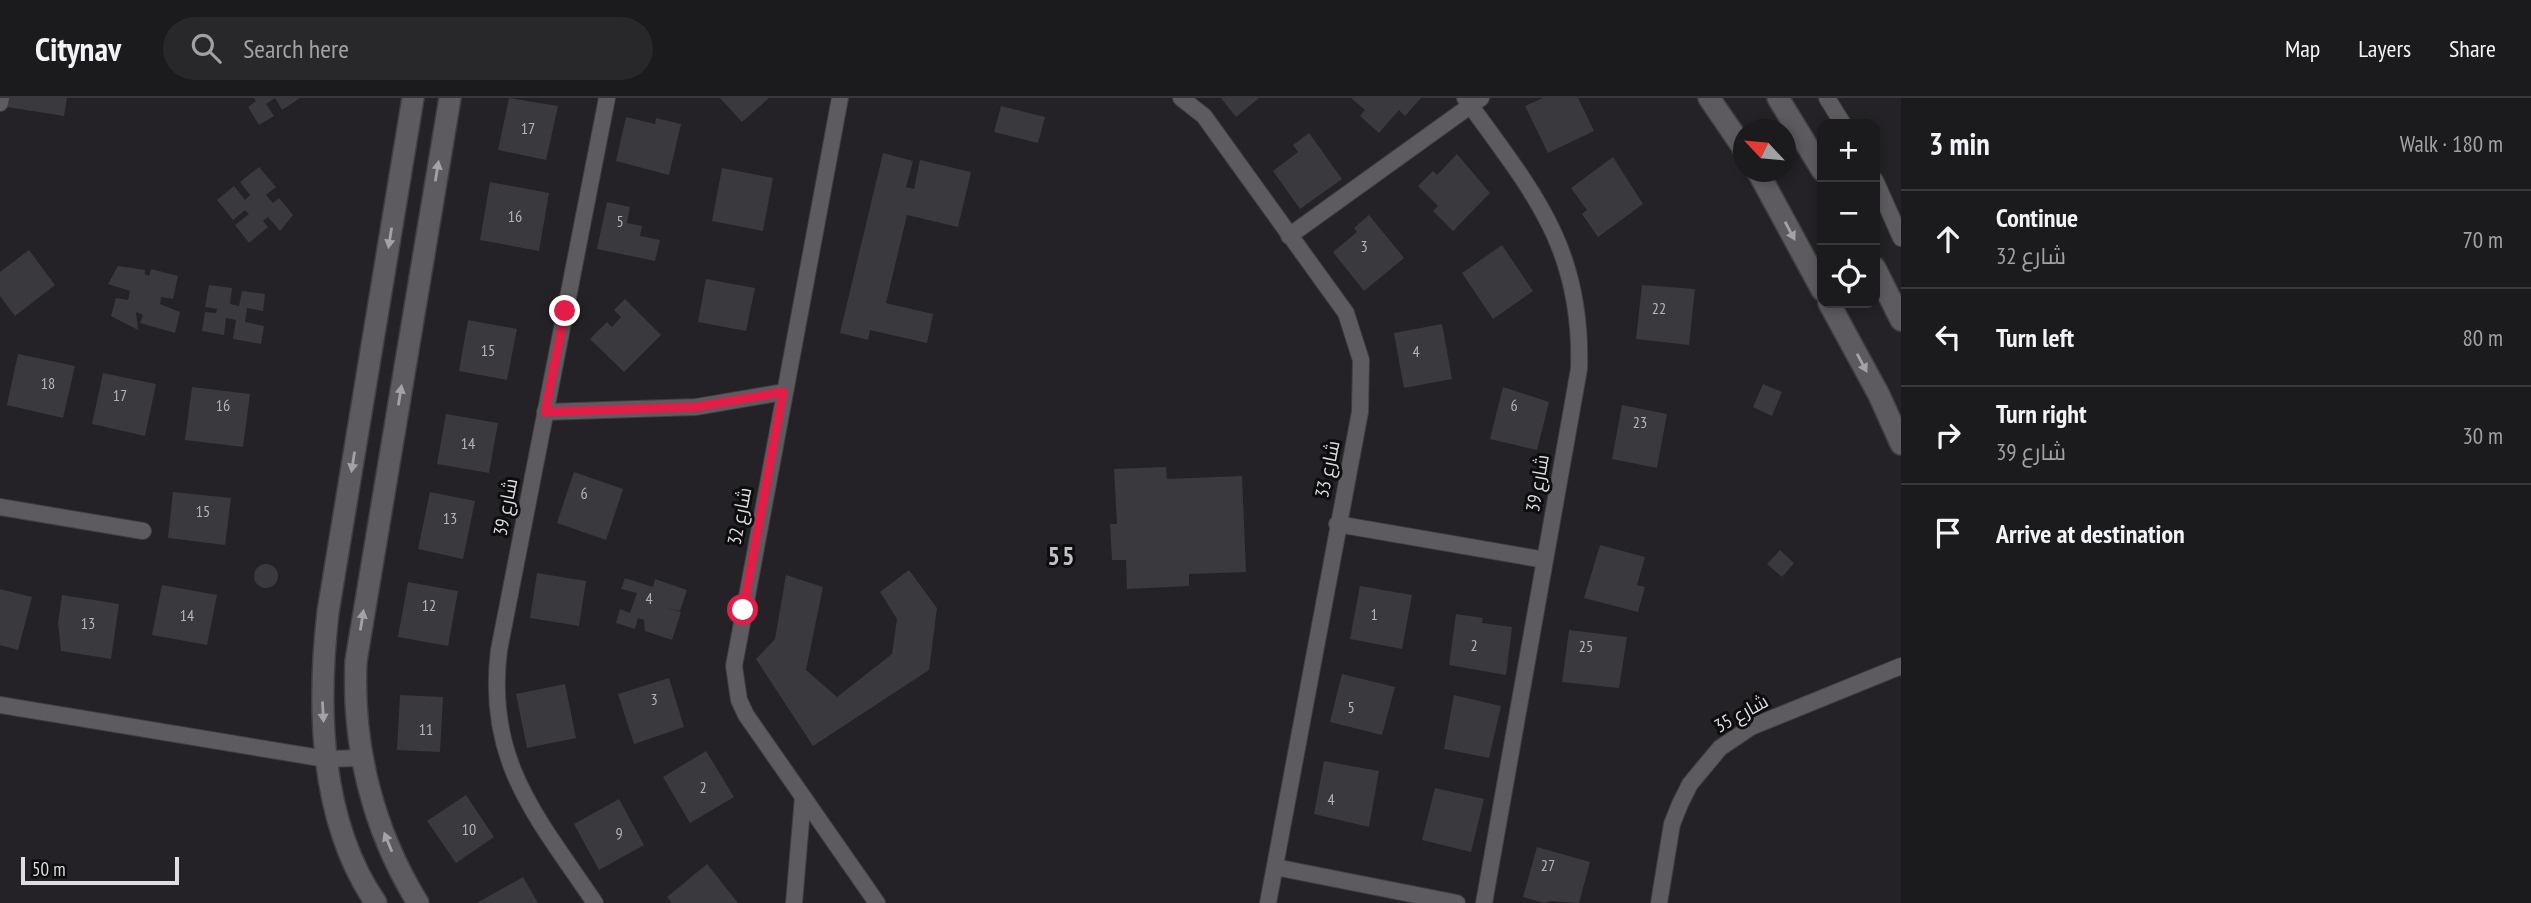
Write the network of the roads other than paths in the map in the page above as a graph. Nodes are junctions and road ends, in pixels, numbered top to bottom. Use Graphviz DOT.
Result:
graph roads {
  1 [pos="413,98"];
  2 [pos="450,98"];
  3 [pos="607,98"];
  4 [pos="840,98"];
  5 [pos="1181,98"];
  6 [pos="1709,98"];
  7 [pos="1778,98"];
  8 [pos="1827,98"];
  9 [pos="1472,101"];
  10 [pos="1840,119"];
  11 [pos="1733,133"];
  12 [pos="1817,162"];
  13 [pos="1763,182"];
  14 [pos="1876,182"];
  15 [pos="1289,236"];
  16 [pos="1901,238"];
  17 [pos="1880,278"];
  18 [pos="1817,281"];
  19 [pos="1832,308"];
  20 [pos="1901,320"];
  21 [pos="783,392"];
  22 [pos="545,412"];
  23 [pos="1901,444"];
  24 [pos="0,508"];
  25 [pos="1337,524"];
  26 [pos="143,531"];
  27 [pos="1545,560"];
  28 [pos="1901,666"];
  29 [pos="0,705"];
  30 [pos="362,758"];
  31 [pos="326,759"];
  32 [pos="803,797"];
  33 [pos="1275,867"];
  34 [pos="376,903"];
  35 [pos="418,903"];
  36 [pos="595,903"];
  37 [pos="794,903"];
  38 [pos="877,903"];
  39 [pos="1268,903"];
  40 [pos="1457,903"];
  41 [pos="1484,903"];
  42 [pos="1659,903"];
  1 -- 31 [label="street, one-way"];
  30 -- 2 [label="street, one-way"];
  3 -- 22 [label="street, شارع 39"];
  4 -- 21 [label="street, شارع 32"];
  5 -- 15 [label="street, شارع 33"];
  6 -- 11 [label="street"];
  7 -- 12 [label="street"];
  8 -- 10 [label="street"];
  9 -- 15 [label="street"];
  9 -- 27 [label="street, شارع 39"];
  13 -- 18 [label="street, one-way"];
  14 -- 16 [label="street"];
  15 -- 25 [label="street, شارع 33"];
  17 -- 20 [label="street"];
  19 -- 23 [label="street, one-way"];
  21 -- 22 [label="street"];
  21 -- 32 [label="street, شارع 32"];
  22 -- 36 [label="street, شارع 39"];
  24 -- 26 [label="street"];
  25 -- 27 [label="street"];
  25 -- 33 [label="street, شارع 33"];
  27 -- 41 [label="street, شارع 39"];
  28 -- 42 [label="street, شارع 35"];
  29 -- 31 [label="street"];
  30 -- 31 [label="street"];
  35 -- 30 [label="street, one-way"];
  31 -- 34 [label="street"];
  32 -- 37 [label="street"];
  32 -- 38 [label="street, شارع 32"];
  33 -- 39 [label="street, شارع 33"];
  33 -- 40 [label="street"];
}
